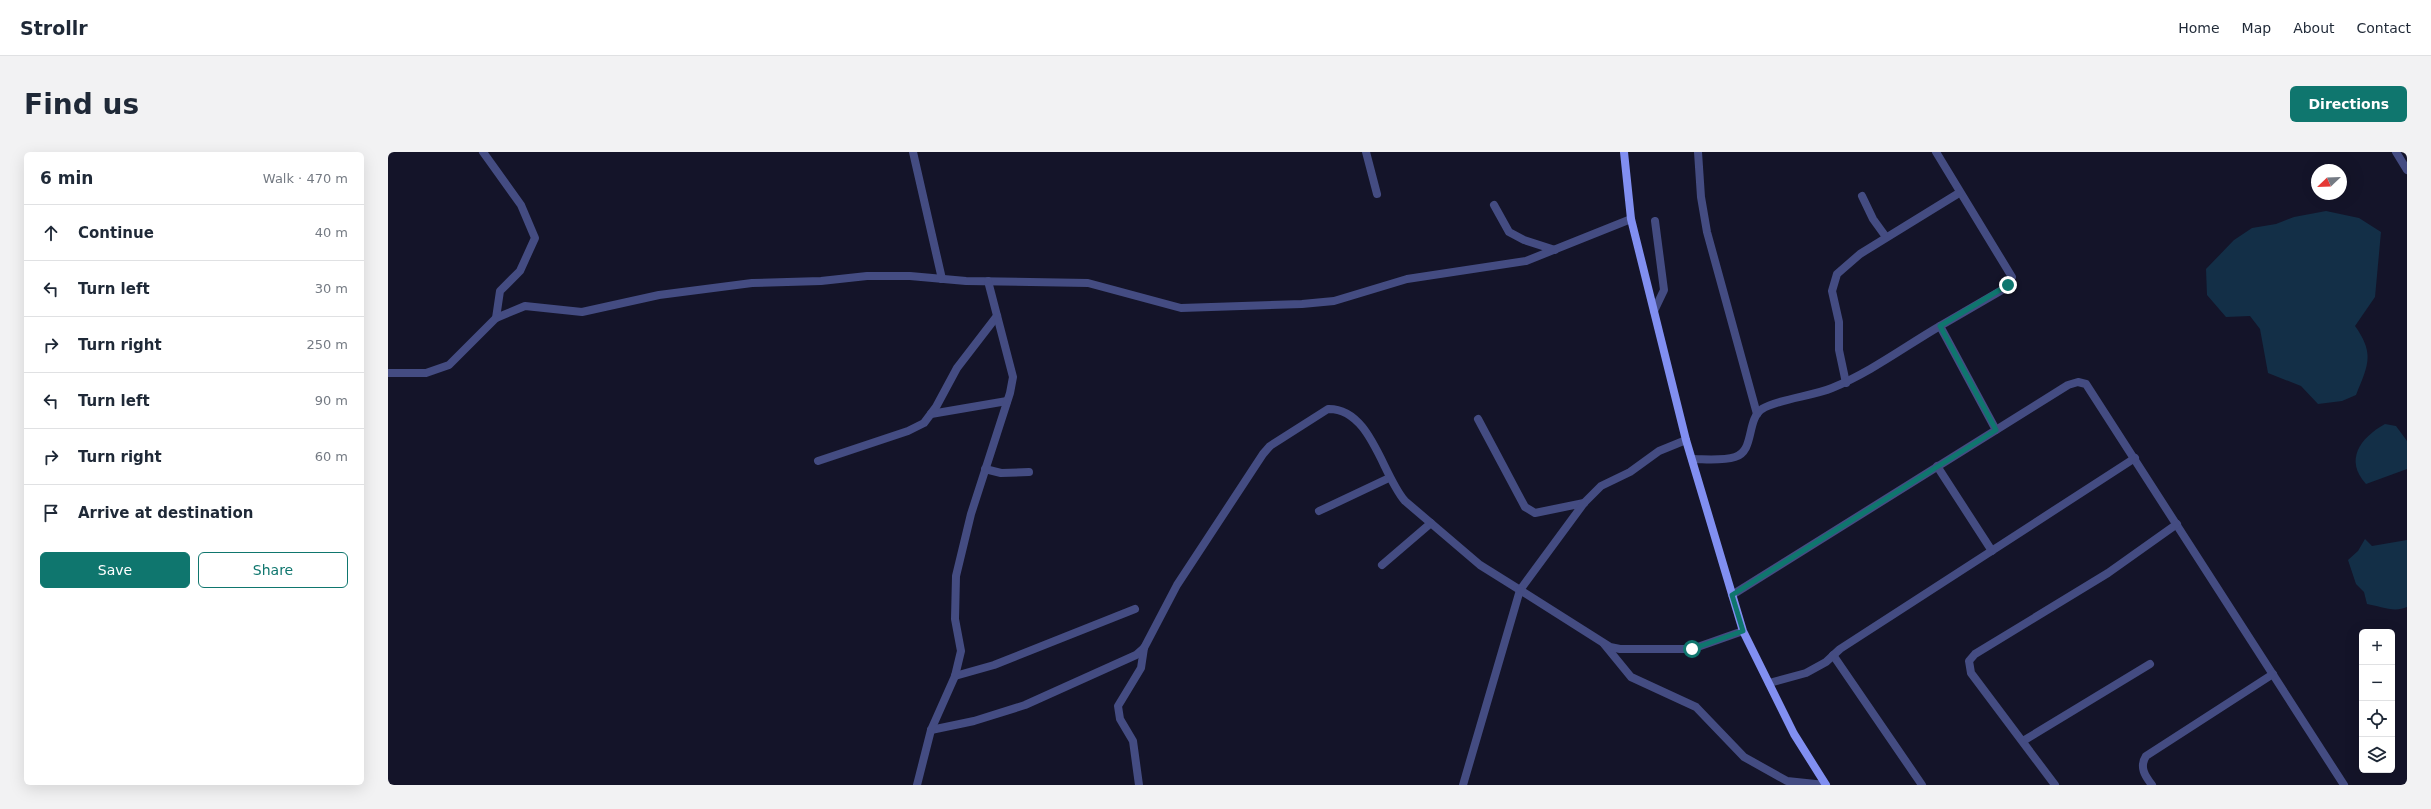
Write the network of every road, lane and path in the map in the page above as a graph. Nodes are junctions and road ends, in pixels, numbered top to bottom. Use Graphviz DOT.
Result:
graph roads {
  1 [pos="483,152"];
  2 [pos="913,152"];
  3 [pos="1366,152"];
  4 [pos="1624,152"];
  5 [pos="1698,152"];
  6 [pos="1936,152"];
  7 [pos="2396,152"];
  8 [pos="2407,170"];
  9 [pos="1959,193"];
  10 [pos="1377,194"];
  11 [pos="1862,196"];
  12 [pos="1494,205"];
  13 [pos="1631,219"];
  14 [pos="1655,221"];
  15 [pos="1886,237"];
  16 [pos="1555,250"];
  17 [pos="942,279"];
  18 [pos="988,281"];
  19 [pos="1654,311"];
  20 [pos="997,316"];
  21 [pos="496,318"];
  22 [pos="1940,326"];
  23 [pos="388,373"];
  24 [pos="1846,382"];
  25 [pos="1007,401"];
  26 [pos="931,414"];
  27 [pos="1757,414"];
  28 [pos="1478,419"];
  29 [pos="1996,430"];
  30 [pos="1686,440"];
  31 [pos="2135,458"];
  32 [pos="1692,459"];
  33 [pos="818,461"];
  34 [pos="1937,466"];
  35 [pos="985,469"];
  36 [pos="1029,472"];
  37 [pos="1389,478"];
  38 [pos="1584,503"];
  39 [pos="1319,511"];
  40 [pos="1431,523"];
  41 [pos="2177,524"];
  42 [pos="1992,551"];
  43 [pos="1382,565"];
  44 [pos="1520,590"];
  45 [pos="1732,595"];
  46 [pos="1135,609"];
  47 [pos="1743,631"];
  48 [pos="1603,642"];
  49 [pos="1144,648"];
  50 [pos="1833,655"];
  51 [pos="2150,664"];
  52 [pos="2273,674"];
  53 [pos="955,676"];
  54 [pos="1769,683"];
  55 [pos="931,730"];
  56 [pos="2023,741"];
  57 [pos="917,785"];
  58 [pos="1139,785"];
  59 [pos="1463,785"];
  60 [pos="1826,785"];
  61 [pos="1922,785"];
  62 [pos="2055,785"];
  63 [pos="2152,785"];
  64 [pos="2344,785"];
  1 -- 21 [label="street"];
  2 -- 17 [label="street"];
  3 -- 10 [label="street"];
  4 -- 13 [label="main road"];
  5 -- 27 [label="street"];
  6 -- 9 [label="street"];
  7 -- 8 [label="street"];
  9 -- 15 [label="street"];
  9 -- 22 [label="street"];
  11 -- 15 [label="street"];
  12 -- 16 [label="street"];
  13 -- 16 [label="street"];
  13 -- 19 [label="main road"];
  14 -- 19 [label="street"];
  15 -- 24 [label="street"];
  16 -- 18 [label="street"];
  17 -- 18 [label="street"];
  17 -- 21 [label="street"];
  18 -- 20 [label="street"];
  19 -- 30 [label="main road"];
  20 -- 25 [label="street"];
  20 -- 26 [label="street"];
  21 -- 23 [label="street"];
  22 -- 24 [label="street"];
  22 -- 29 [label="street"];
  24 -- 27 [label="street"];
  25 -- 26 [label="street"];
  25 -- 35 [label="street"];
  26 -- 33 [label="street"];
  27 -- 32 [label="street"];
  28 -- 38 [label="street"];
  29 -- 31 [label="street"];
  29 -- 34 [label="street"];
  30 -- 32 [label="main road"];
  30 -- 38 [label="street"];
  31 -- 41 [label="street"];
  31 -- 42 [label="street"];
  32 -- 45 [label="main road"];
  34 -- 42 [label="street"];
  34 -- 45 [label="street"];
  35 -- 36 [label="street"];
  35 -- 53 [label="street"];
  37 -- 39 [label="street"];
  37 -- 40 [label="street"];
  37 -- 49 [label="street"];
  38 -- 44 [label="street"];
  40 -- 43 [label="street"];
  40 -- 44 [label="street"];
  41 -- 52 [label="street"];
  41 -- 56 [label="street"];
  42 -- 50 [label="street"];
  44 -- 48 [label="street"];
  44 -- 59 [label="street"];
  45 -- 47 [label="main road"];
  46 -- 53 [label="street"];
  47 -- 48 [label="street"];
  47 -- 54 [label="main road"];
  48 -- 60 [label="street"];
  49 -- 55 [label="street"];
  49 -- 58 [label="street"];
  50 -- 54 [label="street"];
  50 -- 61 [label="street"];
  51 -- 56 [label="street"];
  52 -- 63 [label="street"];
  52 -- 64 [label="street"];
  53 -- 55 [label="street"];
  54 -- 60 [label="main road"];
  55 -- 57 [label="street"];
  56 -- 62 [label="street"];
}
